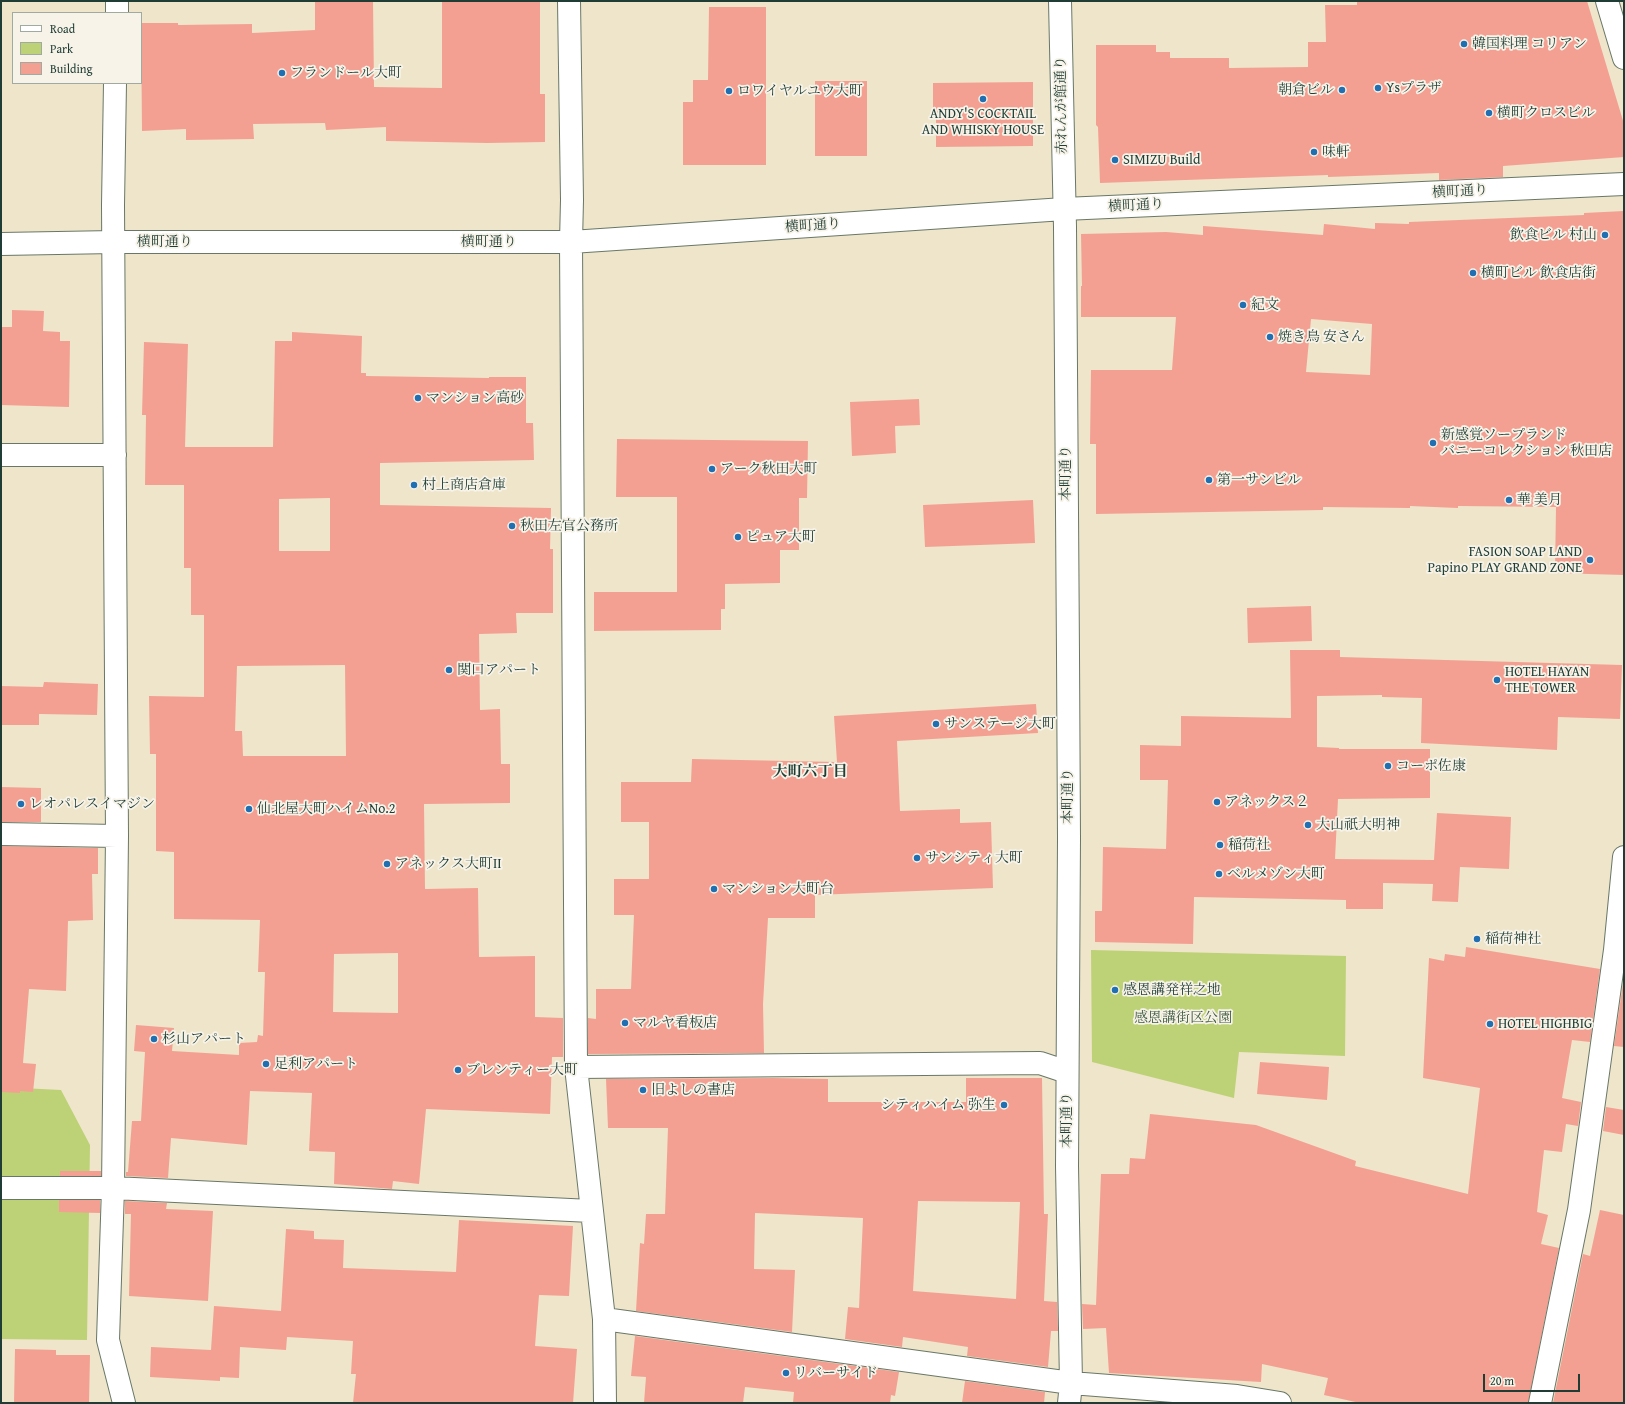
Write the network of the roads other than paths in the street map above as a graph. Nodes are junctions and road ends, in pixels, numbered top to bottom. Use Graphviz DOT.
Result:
graph roads {
  1 [pos="117,1"];
  2 [pos="569,1"];
  3 [pos="1060,1"];
  4 [pos="1607,1"];
  5 [pos="117,12"];
  6 [pos="1624,58"];
  7 [pos="115,84"];
  8 [pos="1624,184"];
  9 [pos="1064,210"];
  10 [pos="114,242"];
  11 [pos="571,242"];
  12 [pos="1,244"];
  13 [pos="1,455"];
  14 [pos="115,455"];
  15 [pos="1,834"];
  16 [pos="117,836"];
  17 [pos="1624,857"];
  18 [pos="576,1067"];
  19 [pos="1067,1072"];
  20 [pos="1,1188"];
  21 [pos="113,1188"];
  22 [pos="591,1211"];
  23 [pos="604,1319"];
  24 [pos="1070,1393"];
  25 [pos="124,1403"];
  26 [pos="605,1403"];
  27 [pos="1280,1403"];
  28 [pos="1540,1403"];
  1 -- 5 [label="street"];
  2 -- 11 [label="street"];
  3 -- 9 [label="street, 赤れんが館通り"];
  4 -- 6 [label="street"];
  7 -- 10 [label="street"];
  8 -- 9 [label="street, 横町通り"];
  9 -- 11 [label="street, 横町通り"];
  9 -- 19 [label="street, 本町通り"];
  10 -- 11 [label="street, 横町通り"];
  10 -- 12 [label="street, 横町通り"];
  10 -- 14 [label="street"];
  11 -- 18 [label="street"];
  13 -- 14 [label="street"];
  14 -- 16 [label="street"];
  15 -- 16 [label="street"];
  16 -- 21 [label="street"];
  17 -- 28 [label="street"];
  18 -- 19 [label="street"];
  18 -- 22 [label="street"];
  19 -- 24 [label="street, 本町通り"];
  20 -- 21 [label="street"];
  21 -- 22 [label="street"];
  21 -- 25 [label="street"];
  22 -- 23 [label="street"];
  23 -- 24 [label="street"];
  23 -- 26 [label="street"];
  24 -- 27 [label="street"];
}
